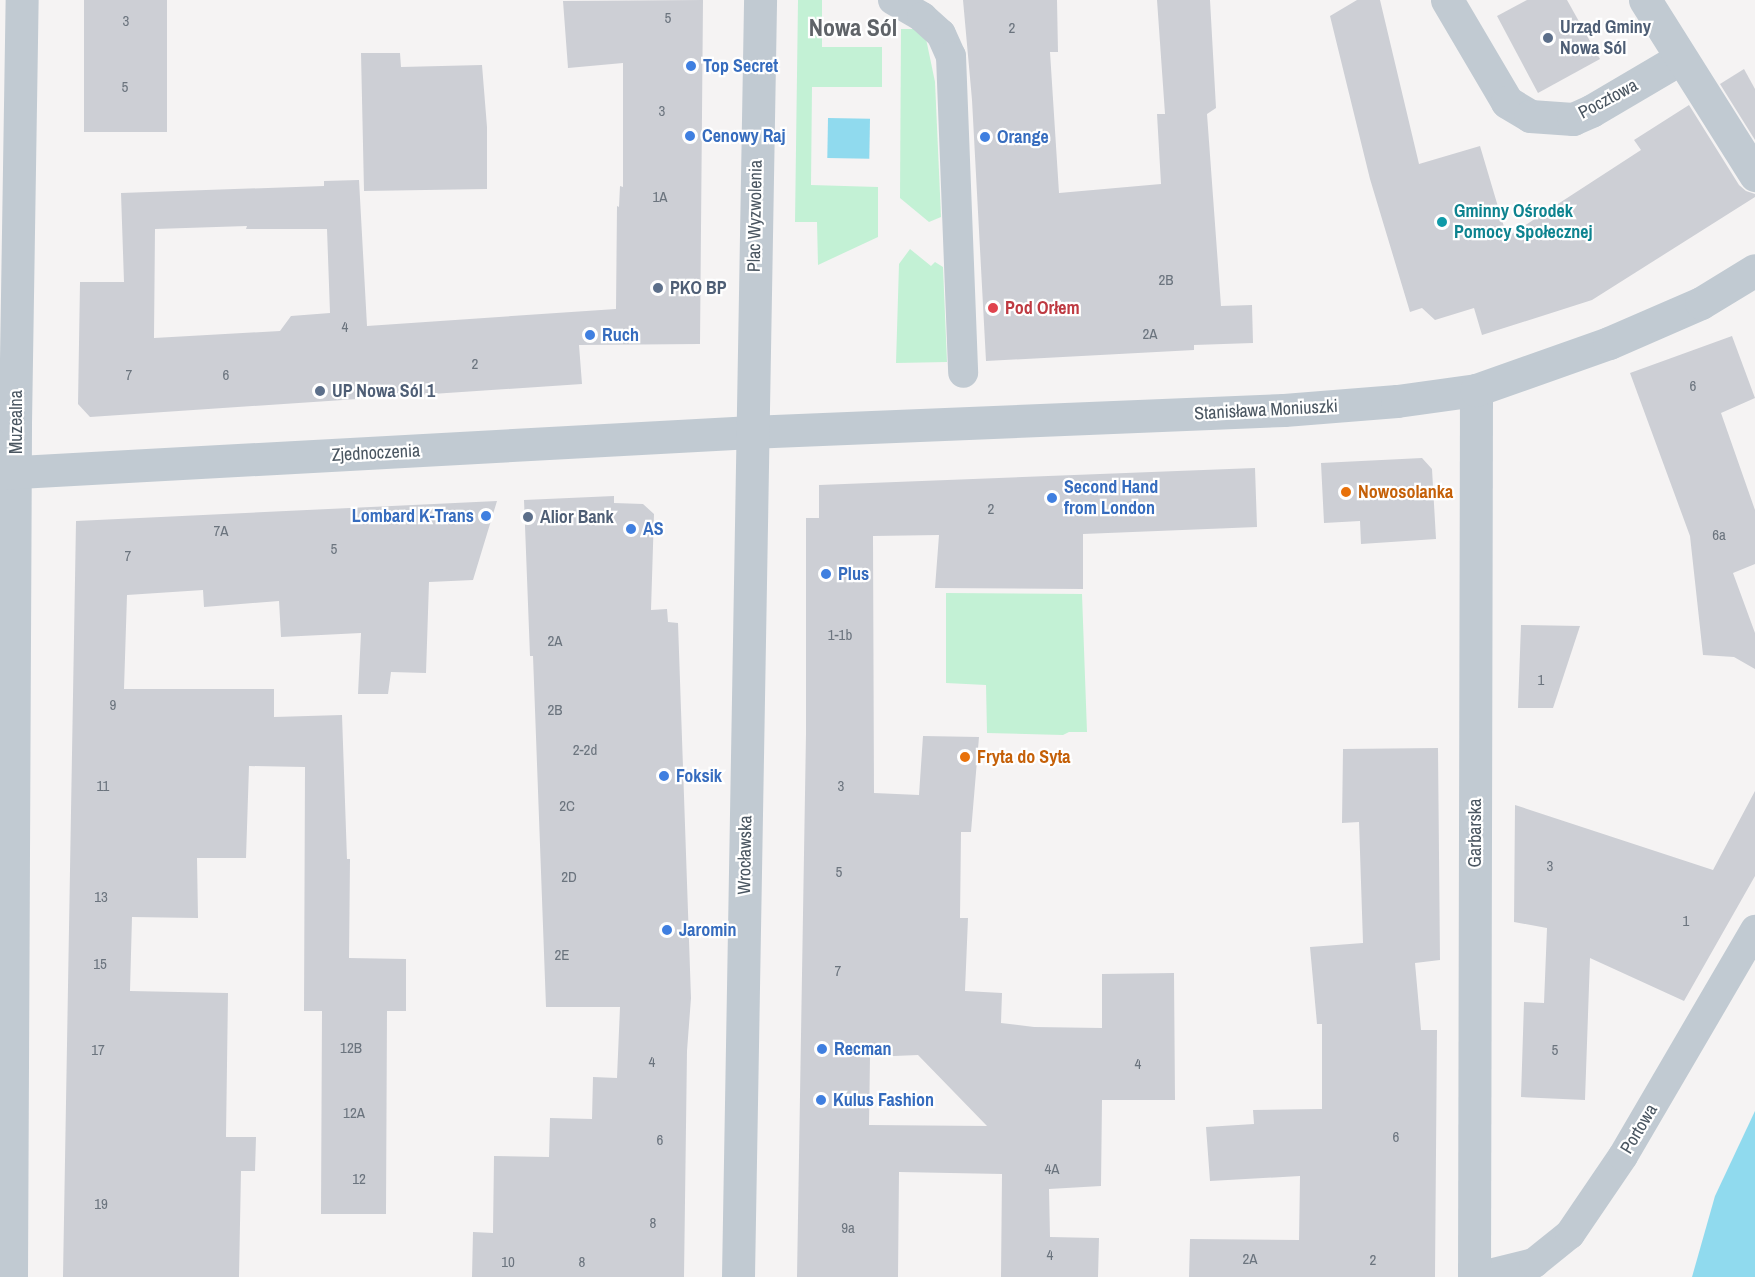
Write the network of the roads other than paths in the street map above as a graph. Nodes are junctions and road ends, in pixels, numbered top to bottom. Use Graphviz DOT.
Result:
graph roads {
  1 [pos="22,0"];
  2 [pos="760,0"];
  3 [pos="893,0"];
  4 [pos="1448,0"];
  5 [pos="1645,0"];
  6 [pos="1681,58"];
  7 [pos="1755,175"];
  8 [pos="1755,270"];
  9 [pos="963,374"];
  10 [pos="1476,390"];
  11 [pos="752,432"];
  12 [pos="8,472"];
  13 [pos="1755,930"];
  14 [pos="11,1277"];
  15 [pos="738,1277"];
  16 [pos="1475,1277"];
  1 -- 12 [label="street, Muzealna"];
  2 -- 11 [label="street, Plac Wyzwolenia"];
  3 -- 9 [label="street"];
  4 -- 6 [label="street, Pocztowa"];
  5 -- 6 [label="street"];
  6 -- 7 [label="street"];
  8 -- 10 [label="street, Stanisława Moniuszki"];
  10 -- 11 [label="street, Stanisława Moniuszki"];
  10 -- 16 [label="street, Garbarska"];
  11 -- 12 [label="street, Zjednoczenia"];
  11 -- 15 [label="street, Wrocławska"];
  12 -- 14 [label="street, Muzealna"];
  13 -- 16 [label="street, Portowa"];
}
